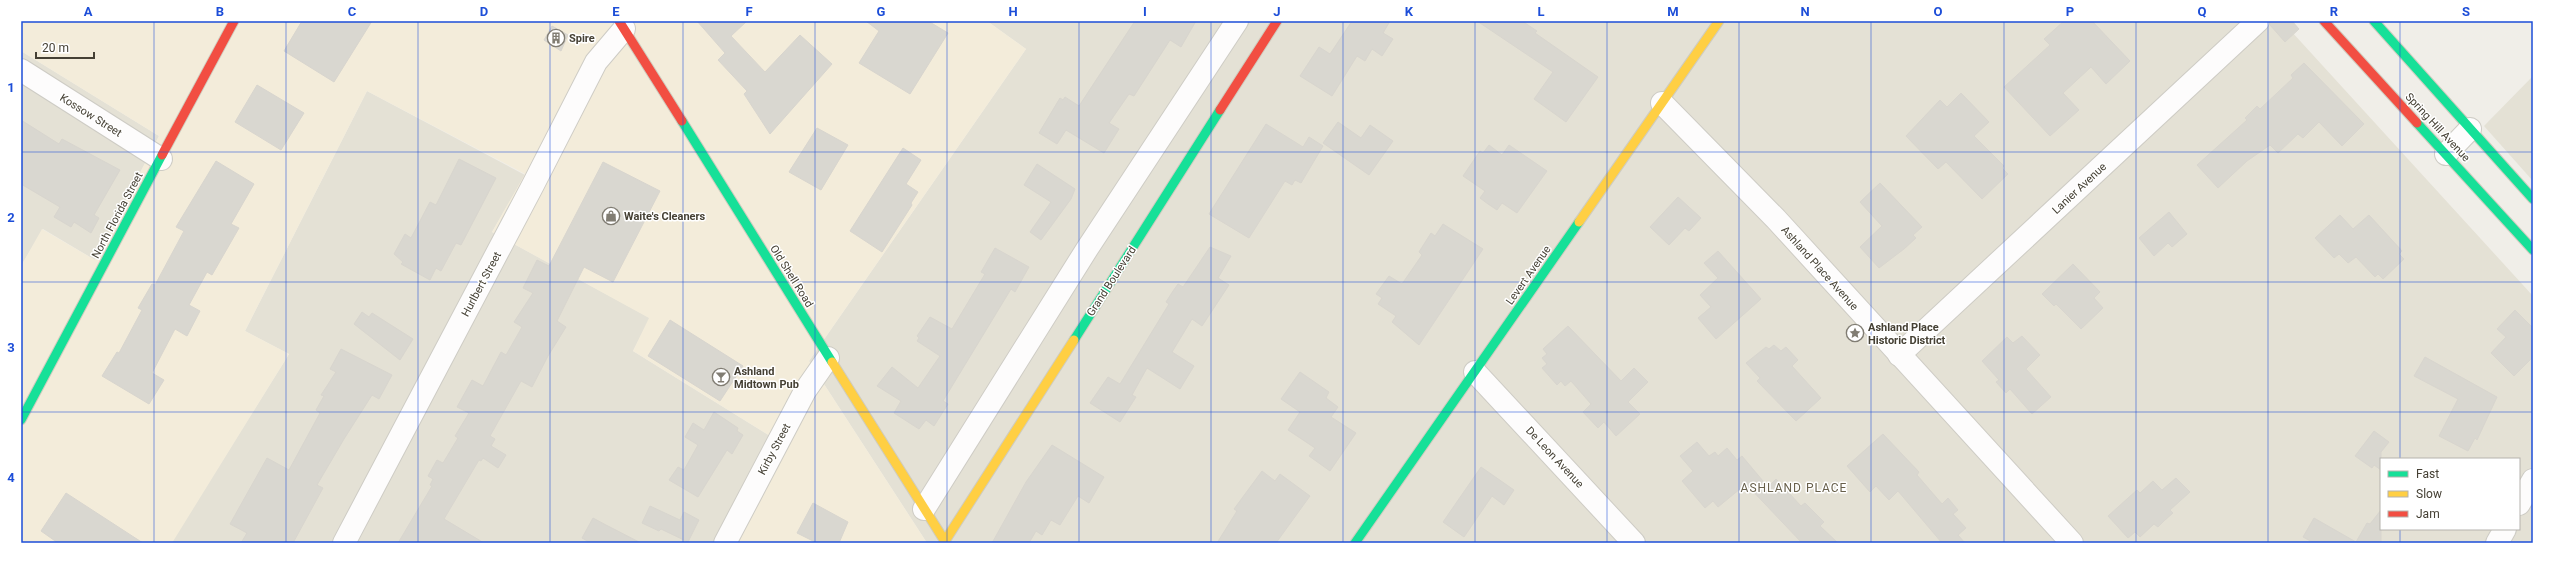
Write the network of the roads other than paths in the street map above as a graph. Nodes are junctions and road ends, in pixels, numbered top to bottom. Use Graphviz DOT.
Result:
graph roads {
  1 [pos="234,21"];
  2 [pos="1237,21"];
  3 [pos="1277,21"];
  4 [pos="1719,21"];
  5 [pos="2258,21"];
  6 [pos="2324,21"];
  7 [pos="2374,21"];
  8 [pos="621,25"];
  9 [pos="21,70"];
  10 [pos="1662,103"];
  11 [pos="2470,129"];
  12 [pos="2446,154"];
  13 [pos="161,159"];
  14 [pos="2533,199"];
  15 [pos="2533,250"];
  16 [pos="1899,355"];
  17 [pos="828,358"];
  18 [pos="1475,372"];
  19 [pos="21,420"];
  20 [pos="2533,480"];
  21 [pos="2520,502"];
  22 [pos="924,509"];
  23 [pos="2504,530"];
  24 [pos="945,542"];
  25 [pos="344,543"];
  26 [pos="725,543"];
  27 [pos="1355,543"];
  28 [pos="1634,543"];
  29 [pos="2072,543"];
  30 [pos="2497,543"];
  1 -- 13 [label="street, North Florida Street"];
  2 -- 22 [label="street"];
  3 -- 24 [label="street, Grand Boulevard"];
  4 -- 10 [label="street, Levert Avenue"];
  5 -- 16 [label="street, Lanier Avenue"];
  6 -- 12 [label="street, Spring Hill Avenue"];
  7 -- 11 [label="street, Spring Hill Avenue"];
  8 -- 17 [label="street, Old Shell Road"];
  8 -- 25 [label="street, Hurlbert Street"];
  9 -- 13 [label="street, Kossow Street"];
  10 -- 16 [label="street, Ashland Place Avenue"];
  10 -- 18 [label="street, Levert Avenue"];
  11 -- 12 [label="street"];
  11 -- 14 [label="street, Spring Hill Avenue"];
  12 -- 15 [label="street, Spring Hill Avenue"];
  13 -- 19 [label="street, North Florida Street"];
  16 -- 29 [label="street, Ashland Place Avenue"];
  17 -- 22 [label="street, Old Shell Road"];
  17 -- 26 [label="street, Kirby Street"];
  18 -- 27 [label="street, Levert Avenue"];
  18 -- 28 [label="street, De Leon Avenue"];
  20 -- 21 [label="street"];
  22 -- 24 [label="street, Old Shell Road"];
  23 -- 30 [label="street"];
}
